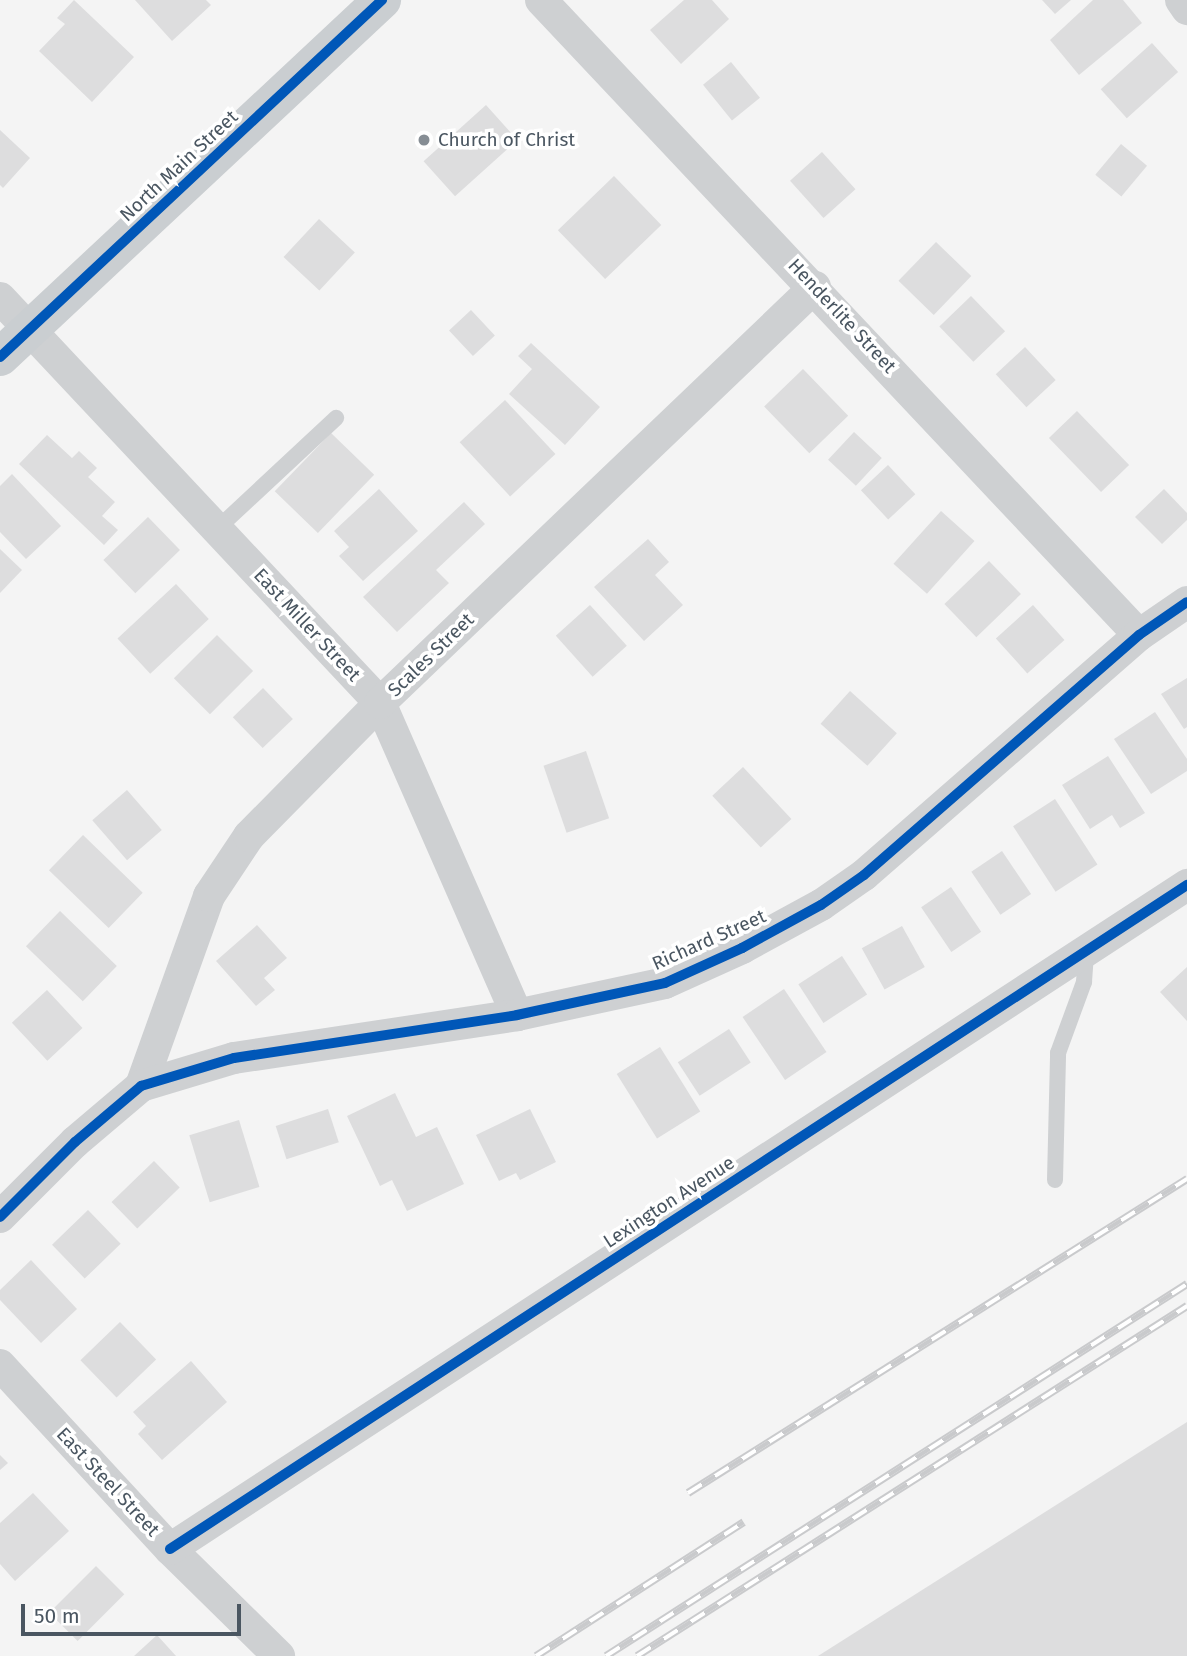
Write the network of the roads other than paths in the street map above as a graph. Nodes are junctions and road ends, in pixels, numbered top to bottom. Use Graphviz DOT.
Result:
graph roads {
  1 [pos="382,0"];
  2 [pos="541,0"];
  3 [pos="1181,0"];
  4 [pos="1187,9"];
  5 [pos="816,287"];
  6 [pos="0,298"];
  7 [pos="30,329"];
  8 [pos="0,357"];
  9 [pos="336,418"];
  10 [pos="217,529"];
  11 [pos="1187,602"];
  12 [pos="1139,635"];
  13 [pos="380,703"];
  14 [pos="1187,885"];
  15 [pos="1086,951"];
  16 [pos="517,1015"];
  17 [pos="141,1086"];
  18 [pos="1055,1180"];
  19 [pos="0,1217"];
  20 [pos="0,1364"];
  21 [pos="170,1549"];
  22 [pos="279,1656"];
  1 -- 7 [label="main road, North Main Street"];
  2 -- 5 [label="street, Henderlite Street"];
  3 -- 4 [label="street"];
  5 -- 12 [label="street, Henderlite Street"];
  5 -- 13 [label="street, Scales Street"];
  6 -- 7 [label="street, East Miller Street"];
  7 -- 8 [label="main road, North Main Street"];
  7 -- 10 [label="street, East Miller Street"];
  9 -- 10 [label="lane"];
  10 -- 13 [label="street, East Miller Street"];
  11 -- 12 [label="street, Richard Street"];
  12 -- 16 [label="street, Richard Street"];
  13 -- 16 [label="street, East Miller Street"];
  13 -- 17 [label="street, Scales Street"];
  14 -- 15 [label="street, Lexington Avenue"];
  15 -- 18 [label="lane"];
  15 -- 21 [label="street, Lexington Avenue"];
  16 -- 17 [label="street, Richard Street"];
  17 -- 19 [label="street"];
  20 -- 21 [label="street, East Steel Street"];
  21 -- 22 [label="street, East Steel Street"];
}
